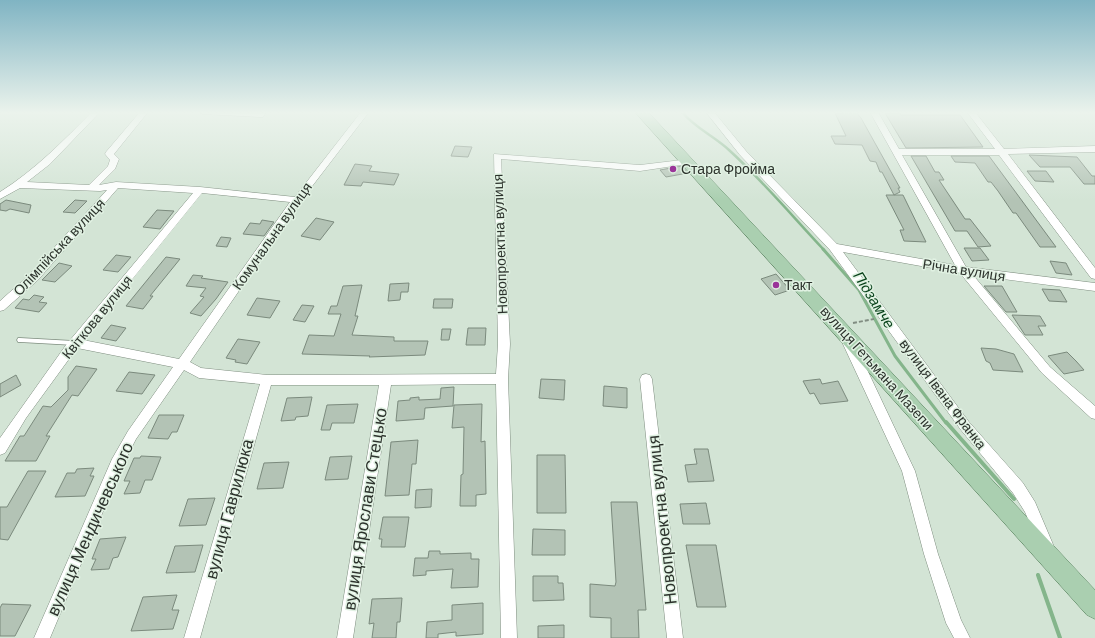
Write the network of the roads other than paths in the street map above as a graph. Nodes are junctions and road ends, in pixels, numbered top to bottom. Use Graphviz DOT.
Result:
graph roads {
  1 [pos="67,142"];
  2 [pos="119,142"];
  3 [pos="342,142"];
  4 [pos="669,142"];
  5 [pos="734,142"];
  6 [pos="891,142"];
  7 [pos="994,142"];
  8 [pos="1095,149"];
  9 [pos="897,152"];
  10 [pos="1002,152"];
  11 [pos="687,161"];
  12 [pos="18,185"];
  13 [pos="116,185"];
  14 [pos="92,187"];
  15 [pos="200,190"];
  16 [pos="0,195"];
  17 [pos="297,200"];
  18 [pos="834,247"];
  19 [pos="963,270"];
  20 [pos="1095,275"];
  21 [pos="1095,287"];
  22 [pos="0,307"];
  23 [pos="846,327"];
  24 [pos="20,340"];
  25 [pos="74,343"];
  26 [pos="184,364"];
  27 [pos="502,379"];
  28 [pos="646,379"];
  29 [pos="267,380"];
  30 [pos="386,380"];
  31 [pos="1095,414"];
  32 [pos="0,449"];
  33 [pos="1051,559"];
  34 [pos="1095,607"];
  35 [pos="42,638"];
  36 [pos="192,638"];
  37 [pos="345,638"];
  38 [pos="509,638"];
  39 [pos="675,638"];
  40 [pos="962,638"];
  1 -- 12 [label="street"];
  2 -- 14 [label="street, Олімпійська вулиця"];
  3 -- 17 [label="street, Комунальна вулиця"];
  4 -- 11 [label="main road, вулиця Гетьмана Мазепи"];
  5 -- 18 [label="street, вулиця Івана Франка"];
  6 -- 9 [label="street"];
  7 -- 10 [label="street"];
  8 -- 10 [label="street"];
  9 -- 10 [label="street"];
  9 -- 19 [label="street"];
  10 -- 20 [label="street"];
  11 -- 23 [label="main road, вулиця Гетьмана Мазепи"];
  11 -- 27 [label="street, Новопроектна вулиця"];
  12 -- 14 [label="street"];
  12 -- 16 [label="street"];
  13 -- 14 [label="street"];
  13 -- 15 [label="street"];
  13 -- 22 [label="street, Олімпійська вулиця"];
  15 -- 17 [label="street"];
  15 -- 25 [label="street, Квіткова вулиця"];
  17 -- 26 [label="street, Комунальна вулиця"];
  18 -- 19 [label="street, Річна вулиця"];
  18 -- 33 [label="street, вулиця Івана Франка"];
  19 -- 21 [label="street, Річна вулиця"];
  19 -- 31 [label="street"];
  23 -- 33 [label="main road, вулиця Гетьмана Мазепи"];
  23 -- 40 [label="street"];
  24 -- 25 [label="lane"];
  25 -- 26 [label="street"];
  25 -- 32 [label="street, Квіткова вулиця"];
  26 -- 29 [label="street"];
  26 -- 35 [label="street, вулиця Мендичевського"];
  27 -- 30 [label="street"];
  27 -- 38 [label="street, Новопроектна вулиця"];
  28 -- 39 [label="street, Новопроектна вулиця"];
  29 -- 30 [label="street"];
  29 -- 36 [label="street, вулиця Гаврилюка"];
  30 -- 37 [label="street, вулиця Ярослави Стецько"];
  33 -- 34 [label="main road, вулиця Гетьмана Мазепи"];
}
